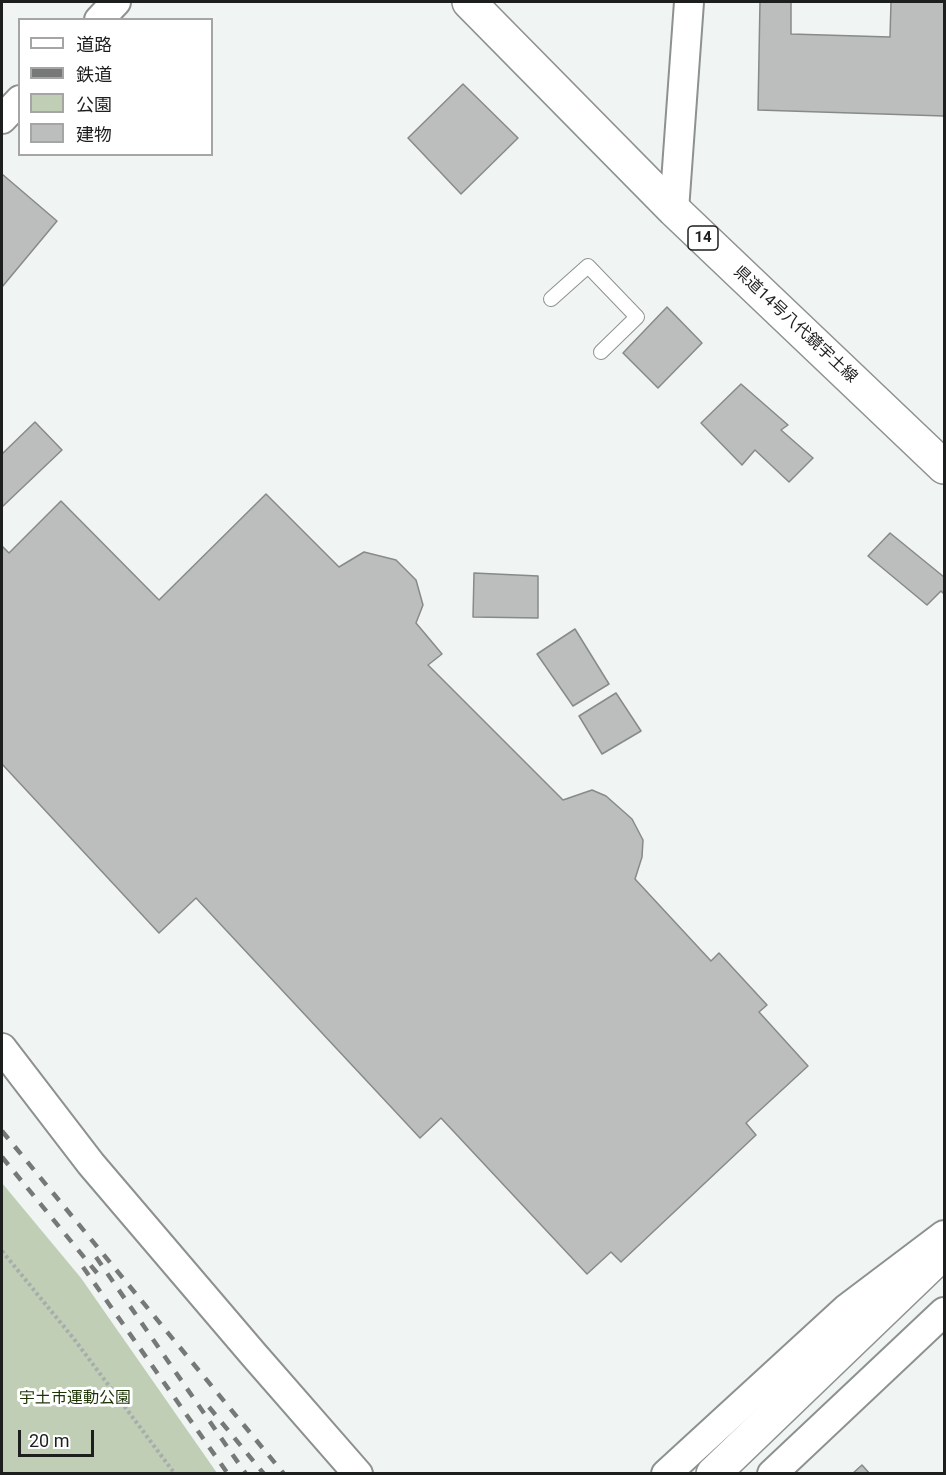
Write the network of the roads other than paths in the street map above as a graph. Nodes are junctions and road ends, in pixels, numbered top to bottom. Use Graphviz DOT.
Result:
graph roads {
  1 [pos="116,2"];
  2 [pos="469,2"];
  3 [pos="690,2"];
  4 [pos="101,18"];
  5 [pos="18,102"];
  6 [pos="2,119"];
  7 [pos="674,210"];
  8 [pos="551,299"];
  9 [pos="601,352"];
  10 [pos="945,467"];
  11 [pos="2,1048"];
  12 [pos="945,1235"];
  13 [pos="945,1252"];
  14 [pos="945,1312"];
  15 [pos="358,1473"];
  16 [pos="666,1473"];
  17 [pos="713,1473"];
  18 [pos="772,1473"];
  1 -- 4 [label="street"];
  2 -- 7 [label="main road, 県道14号八代鏡宇土線 / 14"];
  3 -- 7 [label="street"];
  5 -- 6 [label="street"];
  7 -- 10 [label="main road, 県道14号八代鏡宇土線 / 14"];
  8 -- 9 [label="lane"];
  11 -- 15 [label="street"];
  12 -- 16 [label="street"];
  13 -- 17 [label="main road"];
  14 -- 18 [label="street"];
}
